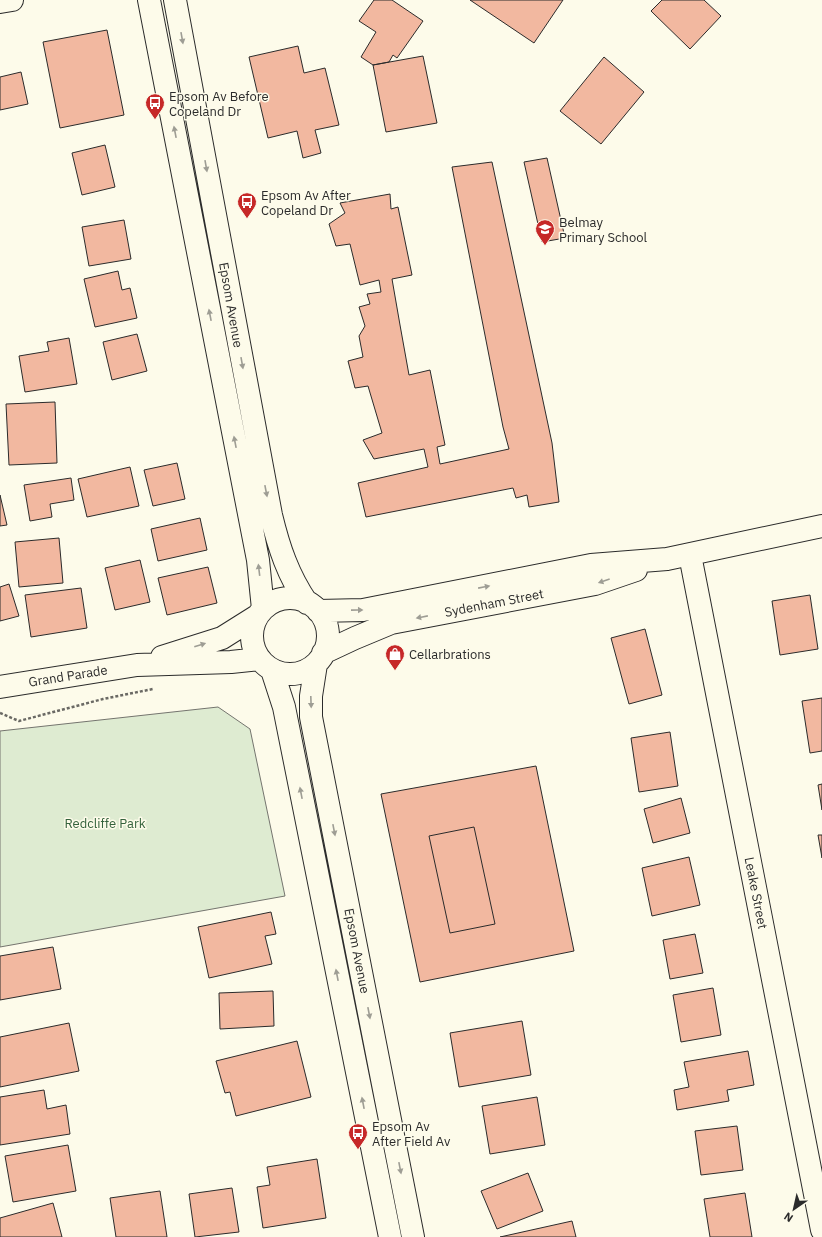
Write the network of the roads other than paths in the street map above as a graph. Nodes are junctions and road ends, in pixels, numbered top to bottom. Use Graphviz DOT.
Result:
graph roads {
  1 [pos="12,0"];
  2 [pos="149,0"];
  3 [pos="175,0"];
  4 [pos="0,2"];
  5 [pos="822,526"];
  6 [pos="690,555"];
  7 [pos="667,559"];
  8 [pos="313,607"];
  9 [pos="260,613"];
  10 [pos="319,659"];
  11 [pos="266,664"];
  12 [pos="136,665"];
  13 [pos="0,687"];
  14 [pos="822,1230"];
  15 [pos="390,1237"];
  16 [pos="413,1237"];
  1 -- 4 [label="street"];
  9 -- 2 [label="street, Epsom Avenue, one-way"];
  3 -- 8 [label="street, Epsom Avenue, one-way"];
  5 -- 6 [label="street, Sydenham Street"];
  6 -- 7 [label="street, Sydenham Street"];
  6 -- 14 [label="street, Leake Street"];
  8 -- 7 [label="street, Sydenham Street, one-way"];
  7 -- 10 [label="street, Sydenham Street, one-way"];
  8 -- 9 [label="street"];
  8 -- 10 [label="street"];
  9 -- 11 [label="street"];
  12 -- 9 [label="street, Grand Parade, one-way"];
  10 -- 11 [label="street"];
  10 -- 16 [label="street, Epsom Avenue, one-way"];
  11 -- 12 [label="street, Grand Parade"];
  15 -- 11 [label="street, Epsom Avenue, one-way"];
  12 -- 13 [label="street, Grand Parade"];
}
